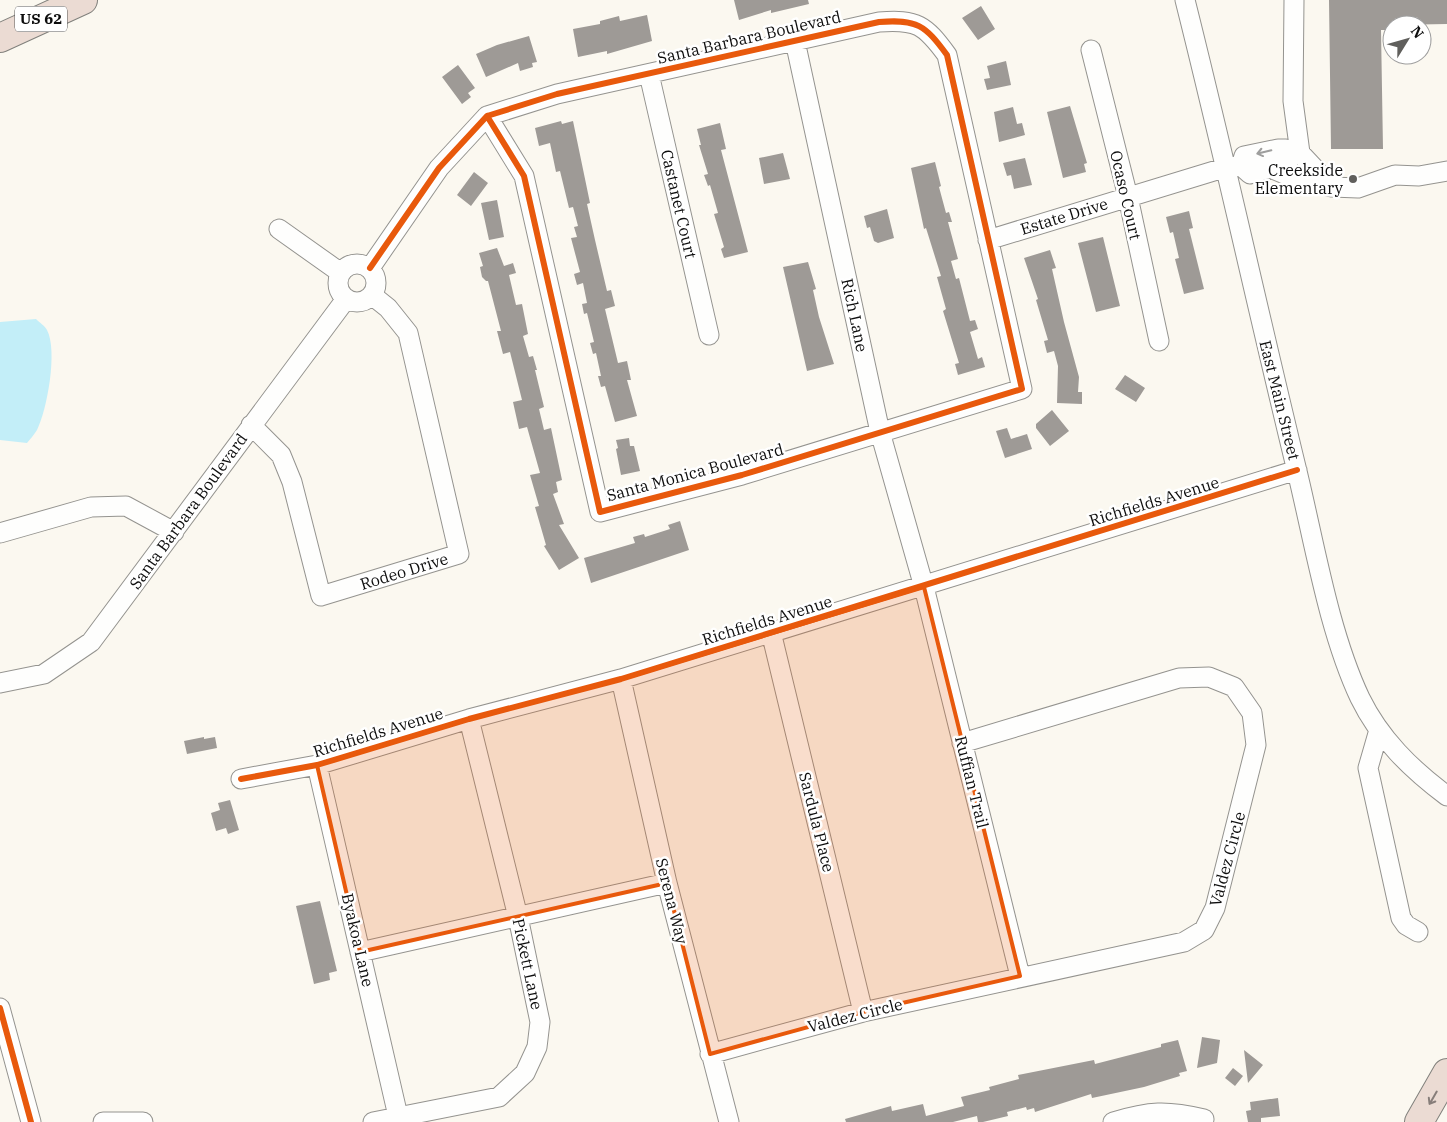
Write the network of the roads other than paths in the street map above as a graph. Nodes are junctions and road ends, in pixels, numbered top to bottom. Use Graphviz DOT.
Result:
graph roads {
  1 [pos="83,0"];
  2 [pos="1185,0"];
  3 [pos="1294,0"];
  4 [pos="0,38"];
  5 [pos="795,41"];
  6 [pos="1091,50"];
  7 [pos="649,74"];
  8 [pos="487,116"];
  9 [pos="1296,154"];
  10 [pos="1234,166"];
  11 [pos="1270,168"];
  12 [pos="1447,171"];
  13 [pos="1332,188"];
  14 [pos="1128,197"];
  15 [pos="278,229"];
  16 [pos="988,240"];
  17 [pos="370,268"];
  18 [pos="341,272"];
  19 [pos="373,296"];
  20 [pos="346,299"];
  21 [pos="709,335"];
  22 [pos="1159,341"];
  23 [pos="1022,389"];
  24 [pos="251,425"];
  25 [pos="880,432"];
  26 [pos="1297,470"];
  27 [pos="174,532"];
  28 [pos="0,533"];
  29 [pos="924,587"];
  30 [pos="771,632"];
  31 [pos="620,679"];
  32 [pos="0,683"];
  33 [pos="469,719"];
  34 [pos="1379,730"];
  35 [pos="962,743"];
  36 [pos="317,765"];
  37 [pos="240,780"];
  38 [pos="1447,796"];
  39 [pos="667,883"];
  40 [pos="518,917"];
  41 [pos="1418,932"];
  42 [pos="360,952"];
  43 [pos="1020,976"];
  44 [pos="0,1008"];
  45 [pos="863,1012"];
  46 [pos="710,1054"];
  47 [pos="1447,1073"];
  48 [pos="398,1116"];
  49 [pos="1204,1119"];
  50 [pos="31,1122"];
  51 [pos="103,1122"];
  52 [pos="143,1122"];
  53 [pos="374,1122"];
  54 [pos="729,1122"];
  55 [pos="1113,1122"];
  56 [pos="1419,1122"];
  1 -- 4 [label="highway, US 62"];
  2 -- 10 [label="street, East Main Street"];
  3 -- 9 [label="street"];
  5 -- 7 [label="street, Santa Barbara Boulevard"];
  5 -- 16 [label="street, Santa Barbara Boulevard"];
  5 -- 25 [label="street, Rich Lane"];
  6 -- 14 [label="street, Ocaso Court"];
  7 -- 8 [label="street, Santa Barbara Boulevard"];
  7 -- 21 [label="street, Castanet Court"];
  8 -- 17 [label="street, Santa Barbara Boulevard"];
  8 -- 25 [label="street, Santa Monica Boulevard"];
  9 -- 10 [label="street, one-way"];
  9 -- 11 [label="street"];
  9 -- 13 [label="street"];
  10 -- 11 [label="street"];
  10 -- 14 [label="street, Estate Drive"];
  10 -- 26 [label="street, East Main Street"];
  11 -- 13 [label="street"];
  12 -- 13 [label="street"];
  14 -- 16 [label="street, Estate Drive"];
  14 -- 22 [label="street, Ocaso Court"];
  15 -- 18 [label="street"];
  16 -- 23 [label="street, Santa Barbara Boulevard"];
  17 -- 18 [label="street"];
  17 -- 19 [label="street"];
  18 -- 20 [label="street"];
  19 -- 20 [label="street"];
  19 -- 24 [label="street, Rodeo Drive"];
  20 -- 24 [label="street, Santa Barbara Boulevard"];
  23 -- 25 [label="street, Santa Monica Boulevard"];
  24 -- 27 [label="street, Santa Barbara Boulevard"];
  25 -- 29 [label="street, Rich Lane"];
  26 -- 29 [label="street, Richfields Avenue"];
  26 -- 34 [label="street, East Main Street"];
  27 -- 28 [label="street"];
  27 -- 32 [label="street, Santa Barbara Boulevard"];
  29 -- 30 [label="street, Richfields Avenue"];
  29 -- 35 [label="street, Ruffian Trail"];
  30 -- 31 [label="street, Richfields Avenue"];
  30 -- 45 [label="street, Sardula Place"];
  31 -- 33 [label="street, Richfields Avenue"];
  31 -- 39 [label="street, Serena Way"];
  33 -- 36 [label="street, Richfields Avenue"];
  33 -- 40 [label="street, Pickett Lane"];
  34 -- 38 [label="street, East Main Street"];
  34 -- 41 [label="street"];
  35 -- 43 [label="street, Ruffian Trail"];
  35 -- 43 [label="street, Valdez Circle"];
  36 -- 37 [label="street, Richfields Avenue"];
  36 -- 42 [label="street, Byakoa Lane"];
  39 -- 40 [label="street"];
  39 -- 46 [label="street, Serena Way"];
  40 -- 42 [label="street"];
  40 -- 48 [label="street, Pickett Lane"];
  42 -- 48 [label="street, Byakoa Lane"];
  43 -- 45 [label="street, Valdez Circle"];
  44 -- 50 [label="street"];
  45 -- 46 [label="street, Valdez Circle"];
  46 -- 54 [label="street, Serena Way"];
  47 -- 56 [label="highway, one-way"];
  48 -- 53 [label="street, Pickett Lane"];
  49 -- 55 [label="street"];
  51 -- 52 [label="street"];
}
